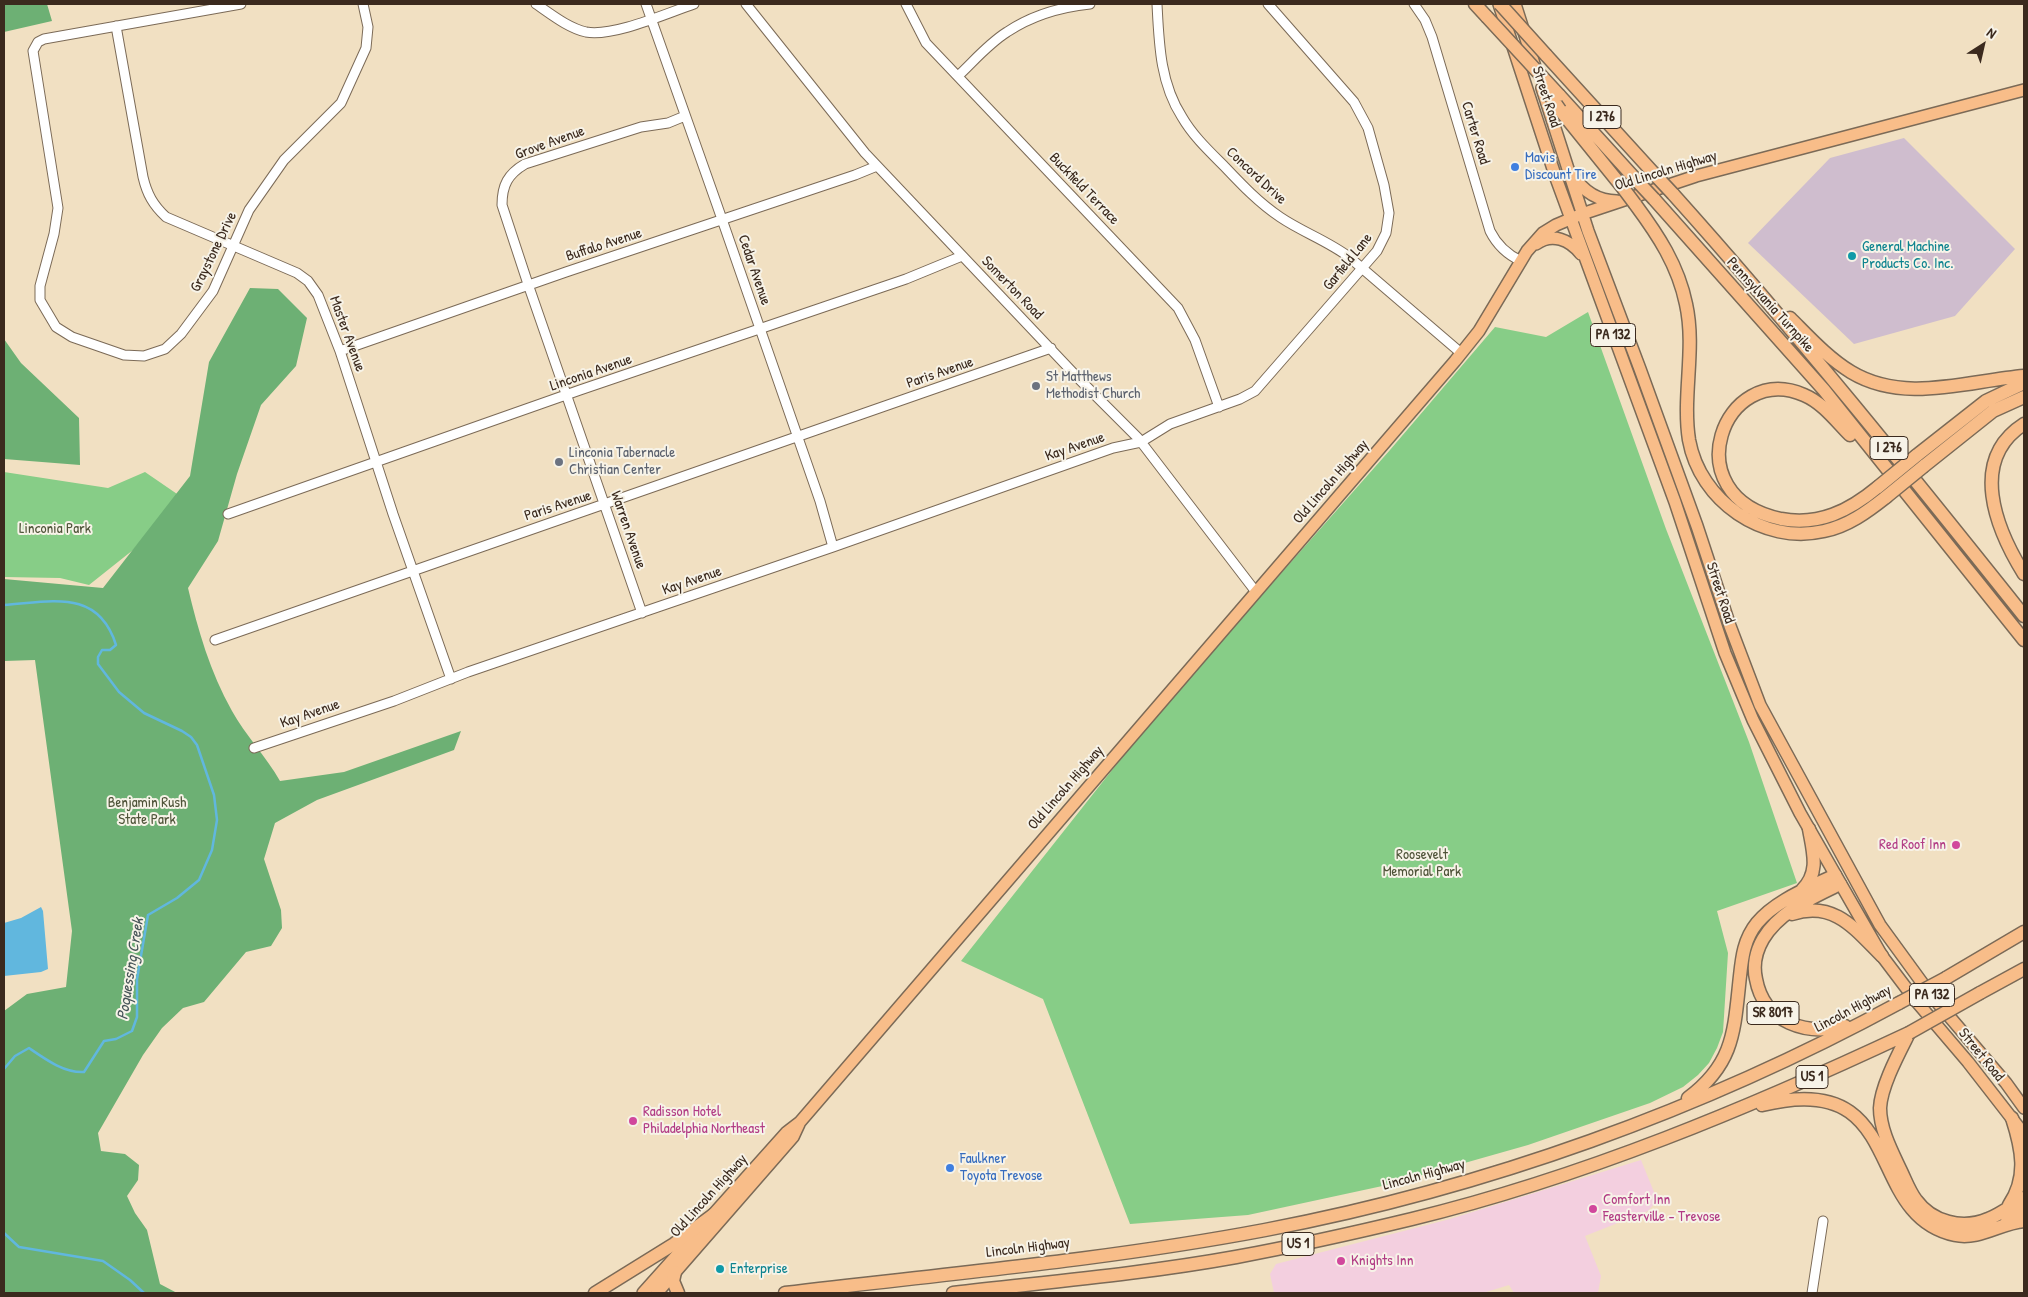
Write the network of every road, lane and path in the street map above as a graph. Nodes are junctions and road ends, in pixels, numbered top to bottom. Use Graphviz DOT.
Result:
graph roads {
  1 [pos="241,4"];
  2 [pos="363,4"];
  3 [pos="536,4"];
  4 [pos="646,4"];
  5 [pos="694,4"];
  6 [pos="746,4"];
  7 [pos="906,4"];
  8 [pos="1090,4"];
  9 [pos="1157,4"];
  10 [pos="1268,4"];
  11 [pos="1414,4"];
  12 [pos="1475,4"];
  13 [pos="1499,4"];
  14 [pos="1515,4"];
  15 [pos="651,19"];
  16 [pos="116,26"];
  17 [pos="1527,61"];
  18 [pos="958,76"];
  19 [pos="2024,90"];
  20 [pos="685,116"];
  21 [pos="1566,162"];
  22 [pos="877,166"];
  23 [pos="1622,195"];
  24 [pos="1582,214"];
  25 [pos="1570,218"];
  26 [pos="722,220"];
  27 [pos="233,246"];
  28 [pos="1529,249"];
  29 [pos="962,256"];
  30 [pos="1585,259"];
  31 [pos="1521,261"];
  32 [pos="1362,268"];
  33 [pos="1752,282"];
  34 [pos="529,287"];
  35 [pos="760,328"];
  36 [pos="1051,348"];
  37 [pos="340,351"];
  38 [pos="1460,353"];
  39 [pos="2024,376"];
  40 [pos="2024,383"];
  41 [pos="568,395"];
  42 [pos="2024,397"];
  43 [pos="1219,407"];
  44 [pos="2024,424"];
  45 [pos="797,438"];
  46 [pos="1141,442"];
  47 [pos="1920,461"];
  48 [pos="376,462"];
  49 [pos="1902,488"];
  50 [pos="1882,492"];
  51 [pos="605,505"];
  52 [pos="228,514"];
  53 [pos="833,547"];
  54 [pos="414,571"];
  55 [pos="2024,574"];
  56 [pos="1256,592"];
  57 [pos="642,613"];
  58 [pos="2024,616"];
  59 [pos="215,640"];
  60 [pos="2024,640"];
  61 [pos="452,679"];
  62 [pos="254,748"];
  63 [pos="1809,829"];
  64 [pos="1851,873"];
  65 [pos="1837,879"];
  66 [pos="1799,894"];
  67 [pos="1775,924"];
  68 [pos="2024,932"];
  69 [pos="1882,956"];
  70 [pos="2024,969"];
  71 [pos="1867,1021"];
  72 [pos="1908,1032"];
  73 [pos="1674,1108"];
  74 [pos="2024,1108"];
  75 [pos="1714,1118"];
  76 [pos="2012,1118"];
  77 [pos="800,1122"];
  78 [pos="2024,1134"];
  79 [pos="2024,1198"];
  80 [pos="2004,1210"];
  81 [pos="2024,1210"];
  82 [pos="713,1214"];
  83 [pos="1823,1221"];
  84 [pos="2024,1221"];
  85 [pos="2002,1226"];
  86 [pos="675,1272"];
  87 [pos="595,1293"];
  88 [pos="643,1293"];
  89 [pos="656,1293"];
  90 [pos="678,1293"];
  91 [pos="785,1293"];
  92 [pos="952,1293"];
  93 [pos="1812,1293"];
  1 -- 16 [label="street"];
  2 -- 27 [label="street, Graystone Drive"];
  3 -- 15 [label="street"];
  4 -- 15 [label="street, Cedar Avenue"];
  5 -- 15 [label="street"];
  6 -- 22 [label="street, Somerton Road"];
  7 -- 18 [label="street, Buckfield Terrace"];
  8 -- 18 [label="street"];
  9 -- 32 [label="street, Concord Drive"];
  10 -- 32 [label="street, Garfield Lane"];
  11 -- 31 [label="street, Carter Road"];
  12 -- 17 [label="highway, Pennsylvania Turnpike / I 276, bridge"];
  13 -- 25 [label="main road, Street Road / PA 132"];
  13 -- 33 [label="highway, Pennsylvania Turnpike / I 276, bridge"];
  14 -- 21 [label="main road, Street Road / PA 132"];
  15 -- 20 [label="street, Cedar Avenue"];
  16 -- 27 [label="street, Master Avenue"];
  16 -- 27 [label="street, Graystone Drive"];
  17 -- 23 [label="highway, bridge"];
  17 -- 49 [label="highway, Pennsylvania Turnpike / I 276, bridge"];
  18 -- 43 [label="street, Buckfield Terrace"];
  19 -- 23 [label="main road, Old Lincoln Highway"];
  20 -- 26 [label="street, Cedar Avenue"];
  20 -- 34 [label="street, Grove Avenue"];
  21 -- 23 [label="main road"];
  21 -- 24 [label="main road, Street Road / PA 132"];
  22 -- 26 [label="street, Buffalo Avenue"];
  22 -- 29 [label="street, Somerton Road"];
  23 -- 24 [label="main road, Old Lincoln Highway"];
  23 -- 50 [label="highway, bridge"];
  24 -- 25 [label="main road, Old Lincoln Highway"];
  24 -- 64 [label="main road, Street Road / PA 132"];
  25 -- 28 [label="main road, Old Lincoln Highway"];
  25 -- 30 [label="main road, Street Road / PA 132"];
  26 -- 34 [label="street, Buffalo Avenue"];
  26 -- 35 [label="street, Cedar Avenue"];
  27 -- 37 [label="street, Master Avenue"];
  28 -- 30 [label="main road"];
  28 -- 31 [label="main road, Old Lincoln Highway"];
  29 -- 35 [label="street, Linconia Avenue"];
  29 -- 36 [label="street, Somerton Road"];
  30 -- 63 [label="main road, Street Road / PA 132"];
  31 -- 38 [label="main road, Old Lincoln Highway"];
  32 -- 38 [label="street, Concord Drive"];
  32 -- 43 [label="street, Garfield Lane"];
  33 -- 39 [label="highway"];
  33 -- 58 [label="highway, Pennsylvania Turnpike / I 276"];
  34 -- 37 [label="street, Buffalo Avenue"];
  34 -- 41 [label="street, Warren Avenue"];
  35 -- 41 [label="street, Linconia Avenue"];
  35 -- 45 [label="street, Cedar Avenue"];
  36 -- 45 [label="street, Paris Avenue"];
  36 -- 46 [label="street, Somerton Road"];
  37 -- 48 [label="street, Master Avenue"];
  38 -- 56 [label="main road, Old Lincoln Highway"];
  40 -- 47 [label="highway"];
  41 -- 48 [label="street, Linconia Avenue"];
  41 -- 51 [label="street, Warren Avenue"];
  42 -- 47 [label="highway"];
  43 -- 46 [label="street, Garfield Lane"];
  44 -- 55 [label="highway"];
  45 -- 51 [label="street, Paris Avenue"];
  45 -- 53 [label="street, Cedar Avenue"];
  46 -- 53 [label="street, Kay Avenue"];
  46 -- 56 [label="street, Somerton Road"];
  47 -- 50 [label="highway, bridge"];
  48 -- 52 [label="street, Linconia Avenue"];
  48 -- 54 [label="street, Master Avenue"];
  49 -- 50 [label="highway"];
  49 -- 60 [label="highway, Pennsylvania Turnpike / I 276"];
  51 -- 54 [label="street, Paris Avenue"];
  51 -- 57 [label="street, Warren Avenue"];
  53 -- 57 [label="street, Kay Avenue"];
  54 -- 59 [label="street, Paris Avenue"];
  54 -- 61 [label="street, Master Avenue"];
  56 -- 77 [label="main road, Old Lincoln Highway"];
  57 -- 61 [label="street, Kay Avenue"];
  61 -- 62 [label="street, Kay Avenue"];
  63 -- 65 [label="main road, Street Road / PA 132"];
  63 -- 66 [label="highway"];
  64 -- 65 [label="main road"];
  64 -- 74 [label="main road, Street Road / PA 132"];
  65 -- 66 [label="highway"];
  65 -- 67 [label="highway"];
  65 -- 69 [label="main road, Street Road / PA 132"];
  66 -- 73 [label="highway"];
  67 -- 69 [label="highway, SR 8017"];
  67 -- 71 [label="highway, SR 8017"];
  68 -- 71 [label="highway, Lincoln Highway / US 1, bridge"];
  69 -- 76 [label="main road, Street Road / PA 132"];
  70 -- 72 [label="highway, US 1, bridge"];
  71 -- 73 [label="highway, Lincoln Highway / US 1"];
  72 -- 75 [label="highway, US 1"];
  72 -- 80 [label="highway"];
  73 -- 91 [label="highway, Lincoln Highway / US 1"];
  75 -- 85 [label="highway"];
  75 -- 92 [label="highway, US 1"];
  76 -- 78 [label="main road, Street Road / PA 132"];
  76 -- 80 [label="highway"];
  77 -- 82 [label="main road, Old Lincoln Highway"];
  77 -- 86 [label="main road, Old Lincoln Highway"];
  79 -- 80 [label="highway"];
  81 -- 85 [label="highway"];
  82 -- 87 [label="highway"];
  82 -- 88 [label="main road, Old Lincoln Highway"];
  83 -- 93 [label="street"];
  84 -- 85 [label="highway"];
  86 -- 89 [label="main road, Old Lincoln Highway"];
  86 -- 90 [label="highway"];
}
